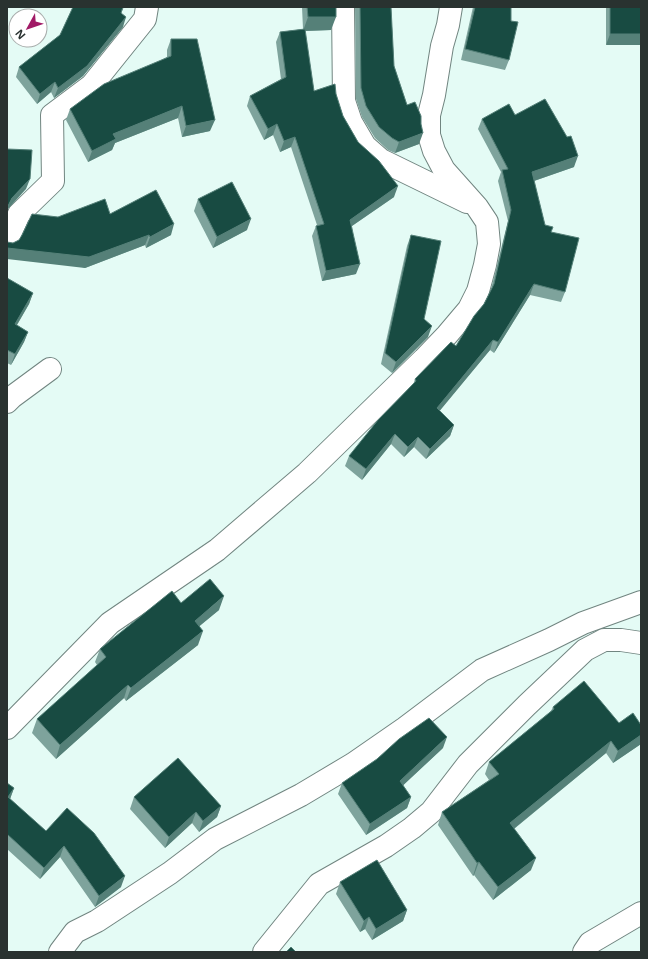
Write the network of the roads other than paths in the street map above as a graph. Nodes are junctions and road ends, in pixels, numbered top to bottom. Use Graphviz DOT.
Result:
graph roads {
  1 [pos="147,7"];
  2 [pos="343,7"];
  3 [pos="451,7"];
  4 [pos="477,207"];
  5 [pos="7,240"];
  6 [pos="50,369"];
  7 [pos="7,402"];
  8 [pos="641,602"];
  9 [pos="641,643"];
  10 [pos="7,728"];
  11 [pos="641,913"];
  12 [pos="60,952"];
  13 [pos="264,952"];
  14 [pos="584,952"];
  1 -- 5 [label="street"];
  2 -- 4 [label="street"];
  3 -- 4 [label="street"];
  4 -- 10 [label="street"];
  6 -- 7 [label="street"];
  8 -- 12 [label="street"];
  9 -- 13 [label="street"];
  11 -- 14 [label="street"];
}
